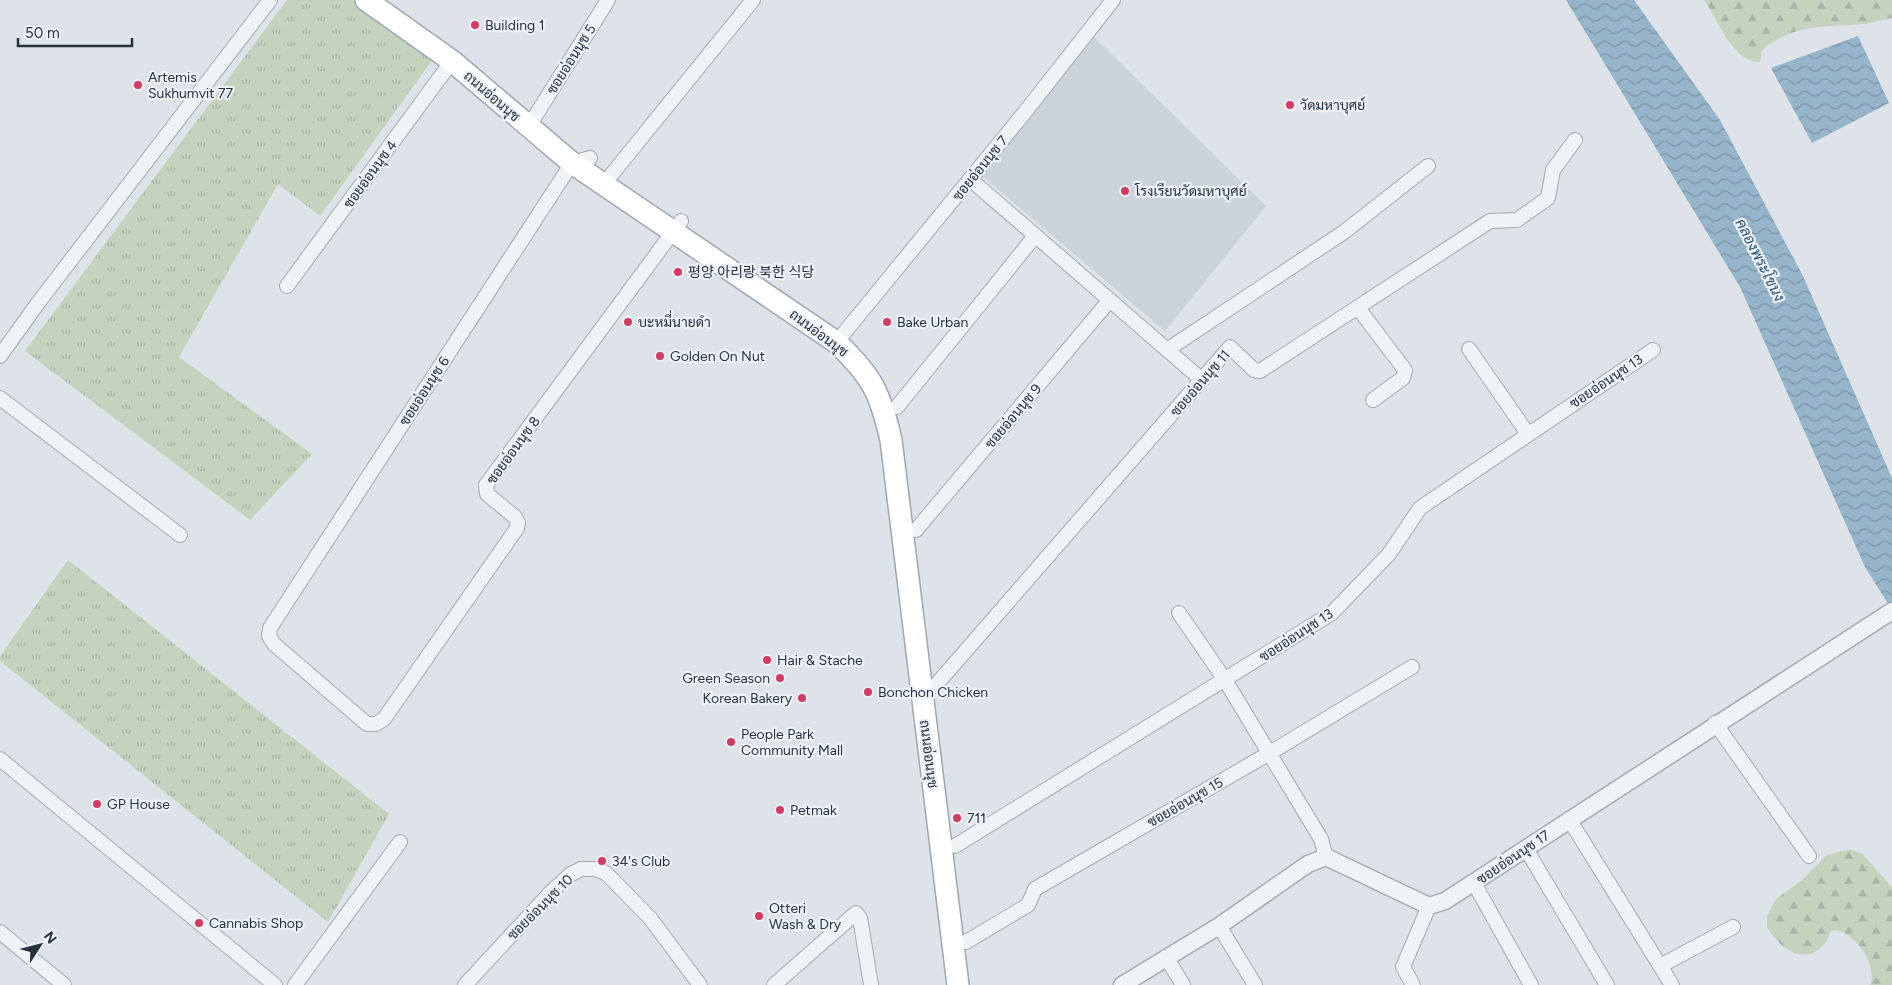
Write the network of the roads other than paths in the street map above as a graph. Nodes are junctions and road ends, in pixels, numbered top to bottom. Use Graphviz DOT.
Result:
graph roads {
  1 [pos="270,0"];
  2 [pos="366,0"];
  3 [pos="386,0"];
  4 [pos="608,0"];
  5 [pos="753,0"];
  6 [pos="1113,0"];
  7 [pos="416,28"];
  8 [pos="452,62"];
  9 [pos="534,118"];
  10 [pos="1575,140"];
  11 [pos="581,161"];
  12 [pos="1428,166"];
  13 [pos="612,174"];
  14 [pos="970,179"];
  15 [pos="677,226"];
  16 [pos="1035,236"];
  17 [pos="287,286"];
  18 [pos="1109,301"];
  19 [pos="1358,308"];
  20 [pos="844,333"];
  21 [pos="1469,349"];
  22 [pos="1167,350"];
  23 [pos="1652,350"];
  24 [pos="0,356"];
  25 [pos="1202,380"];
  26 [pos="0,398"];
  27 [pos="1373,400"];
  28 [pos="897,407"];
  29 [pos="1528,434"];
  30 [pos="916,530"];
  31 [pos="180,535"];
  32 [pos="1892,611"];
  33 [pos="1179,613"];
  34 [pos="1412,667"];
  35 [pos="1225,680"];
  36 [pos="935,686"];
  37 [pos="1715,723"];
  38 [pos="376,724"];
  39 [pos="1268,754"];
  40 [pos="0,759"];
  41 [pos="1569,819"];
  42 [pos="400,842"];
  43 [pos="955,846"];
  44 [pos="1526,849"];
  45 [pos="1809,856"];
  46 [pos="1326,857"];
  47 [pos="1474,883"];
  48 [pos="1429,906"];
  49 [pos="1219,926"];
  50 [pos="1733,927"];
  51 [pos="0,932"];
  52 [pos="966,942"];
  53 [pos="1166,957"];
  54 [pos="1660,966"];
  55 [pos="64,985"];
  56 [pos="275,985"];
  57 [pos="295,985"];
  58 [pos="465,985"];
  59 [pos="700,985"];
  60 [pos="774,985"];
  61 [pos="871,985"];
  62 [pos="958,985"];
  63 [pos="971,985"];
  64 [pos="1122,985"];
  65 [pos="1183,985"];
  66 [pos="1255,985"];
  67 [pos="1413,985"];
  68 [pos="1531,985"];
  69 [pos="1607,985"];
  70 [pos="1672,985"];
  1 -- 24 [label="street"];
  2 -- 7 [label="main road, ถนนอ่อนนุช"];
  3 -- 7 [label="main road, ถนนอ่อนนุช"];
  4 -- 9 [label="street, ซอยอ่อนนุช 5"];
  5 -- 13 [label="street"];
  6 -- 14 [label="street, ซอยอ่อนนุช 7"];
  7 -- 8 [label="main road, ถนนอ่อนนุช"];
  7 -- 9 [label="main road, ถนนอ่อนนุช"];
  8 -- 11 [label="main road, ถนนอ่อนนุช"];
  8 -- 17 [label="street, ซอยอ่อนนุช 4"];
  9 -- 11 [label="main road, ถนนอ่อนนุช"];
  10 -- 19 [label="street, ซอยอ่อนนุช 11"];
  11 -- 13 [label="main road, ถนนอ่อนนุช"];
  11 -- 15 [label="main road, ถนนอ่อนนุช"];
  11 -- 38 [label="street, ซอยอ่อนนุช 6"];
  12 -- 22 [label="street"];
  13 -- 15 [label="main road, ถนนอ่อนนุช"];
  14 -- 16 [label="street"];
  14 -- 20 [label="street, ซอยอ่อนนุช 7"];
  15 -- 20 [label="main road, ถนนอ่อนนุช"];
  15 -- 38 [label="street, ซอยอ่อนนุช 8"];
  15 -- 62 [label="main road, ถนนอ่อนนุช"];
  16 -- 18 [label="street"];
  16 -- 28 [label="street"];
  18 -- 22 [label="street"];
  18 -- 30 [label="street, ซอยอ่อนนุช 9"];
  19 -- 25 [label="street, ซอยอ่อนนุช 11"];
  19 -- 27 [label="street"];
  20 -- 28 [label="main road, ถนนอ่อนนุช"];
  21 -- 29 [label="street"];
  22 -- 25 [label="street"];
  23 -- 29 [label="street, ซอยอ่อนนุช 13"];
  25 -- 36 [label="street, ซอยอ่อนนุช 11"];
  26 -- 31 [label="street"];
  28 -- 30 [label="main road, ถนนอ่อนนุช"];
  29 -- 35 [label="street, ซอยอ่อนนุช 13"];
  30 -- 36 [label="main road, ถนนอ่อนนุช"];
  32 -- 37 [label="street, ซอยอ่อนนุช 17"];
  33 -- 35 [label="street"];
  34 -- 39 [label="street, ซอยอ่อนนุช 15"];
  35 -- 39 [label="street"];
  35 -- 43 [label="street, ซอยอ่อนนุช 13"];
  36 -- 43 [label="main road, ถนนอ่อนนุช"];
  37 -- 41 [label="street, ซอยอ่อนนุช 17"];
  37 -- 45 [label="street"];
  39 -- 46 [label="street"];
  39 -- 52 [label="street, ซอยอ่อนนุช 15"];
  40 -- 56 [label="street"];
  41 -- 44 [label="street, ซอยอ่อนนุช 17"];
  41 -- 54 [label="street"];
  42 -- 57 [label="street"];
  43 -- 52 [label="main road, ถนนอ่อนนุช"];
  44 -- 47 [label="street, ซอยอ่อนนุช 17"];
  44 -- 69 [label="street"];
  46 -- 48 [label="street"];
  46 -- 49 [label="street"];
  47 -- 48 [label="street, ซอยอ่อนนุช 17"];
  47 -- 68 [label="street"];
  48 -- 67 [label="street"];
  49 -- 53 [label="street"];
  49 -- 66 [label="street"];
  50 -- 54 [label="street"];
  51 -- 55 [label="street"];
  52 -- 63 [label="main road, ถนนอ่อนนุช"];
  53 -- 64 [label="street"];
  53 -- 65 [label="street"];
  54 -- 70 [label="street"];
  58 -- 59 [label="street, ซอยอ่อนนุช 10"];
  60 -- 61 [label="street"];
}
